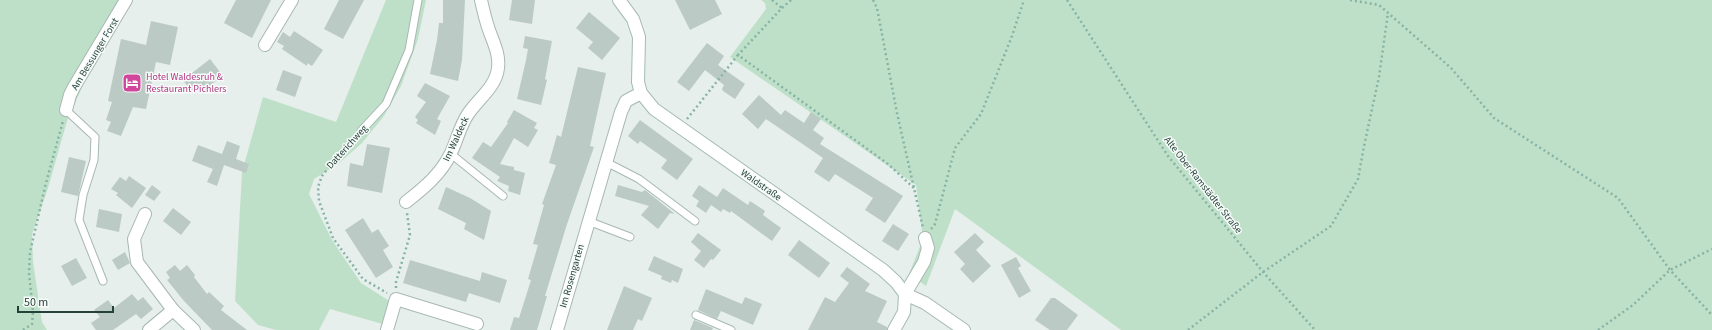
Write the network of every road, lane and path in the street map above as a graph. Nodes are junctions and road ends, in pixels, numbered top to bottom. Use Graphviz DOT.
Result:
graph roads {
  1 [pos="126,0"];
  2 [pos="292,0"];
  3 [pos="418,0"];
  4 [pos="481,0"];
  5 [pos="620,0"];
  6 [pos="772,0"];
  7 [pos="791,0"];
  8 [pos="873,0"];
  9 [pos="1024,0"];
  10 [pos="1067,0"];
  11 [pos="1350,0"];
  12 [pos="782,8"];
  13 [pos="1388,13"];
  14 [pos="265,45"];
  15 [pos="738,55"];
  16 [pos="641,93"];
  17 [pos="66,110"];
  18 [pos="680,128"];
  19 [pos="361,131"];
  20 [pos="451,154"];
  21 [pos="606,162"];
  22 [pos="915,189"];
  23 [pos="503,196"];
  24 [pos="406,202"];
  25 [pos="145,214"];
  26 [pos="588,221"];
  27 [pos="695,221"];
  28 [pos="630,237"];
  29 [pos="925,238"];
  30 [pos="1712,249"];
  31 [pos="1670,270"];
  32 [pos="1263,272"];
  33 [pos="103,281"];
  34 [pos="905,294"];
  35 [pos="396,299"];
  36 [pos="174,310"];
  37 [pos="696,315"];
  38 [pos="1712,315"];
  39 [pos="477,324"];
  40 [pos="23,330"];
  41 [pos="149,330"];
  42 [pos="194,330"];
  43 [pos="387,330"];
  44 [pos="556,330"];
  45 [pos="731,330"];
  46 [pos="894,330"];
  47 [pos="964,330"];
  48 [pos="1188,330"];
  49 [pos="1315,330"];
  50 [pos="1598,330"];
  1 -- 17 [label="street, Am Bessunger Forst"];
  2 -- 14 [label="street"];
  3 -- 19 [label="lane, Datterichweg"];
  4 -- 20 [label="street, Im Waldeck"];
  5 -- 16 [label="street"];
  6 -- 12 [label="path"];
  7 -- 12 [label="path"];
  8 -- 22 [label="path"];
  9 -- 29 [label="path"];
  10 -- 32 [label="path, Alte Ober-Ramstädter Straße"];
  11 -- 13 [label="path"];
  12 -- 15 [label="path"];
  13 -- 31 [label="path"];
  13 -- 32 [label="path"];
  15 -- 18 [label="path"];
  15 -- 22 [label="path"];
  16 -- 18 [label="street, Waldstraße"];
  16 -- 21 [label="street, Im Rosengarten"];
  17 -- 33 [label="lane"];
  17 -- 40 [label="path"];
  18 -- 34 [label="street, Waldstraße"];
  19 -- 35 [label="path, Datterichweg"];
  20 -- 23 [label="lane"];
  20 -- 24 [label="street, Im Waldeck"];
  21 -- 26 [label="street, Im Rosengarten"];
  21 -- 27 [label="lane"];
  22 -- 29 [label="path"];
  24 -- 35 [label="path"];
  25 -- 36 [label="street"];
  26 -- 28 [label="lane"];
  26 -- 44 [label="street, Im Rosengarten"];
  29 -- 34 [label="street"];
  30 -- 31 [label="path"];
  31 -- 38 [label="path"];
  31 -- 50 [label="path"];
  32 -- 48 [label="path"];
  32 -- 49 [label="path, Alte Ober-Ramstädter Straße"];
  34 -- 46 [label="street"];
  34 -- 47 [label="street, Waldstraße"];
  35 -- 39 [label="street"];
  35 -- 43 [label="street"];
  36 -- 41 [label="street"];
  36 -- 42 [label="street"];
  37 -- 45 [label="lane"];
}
